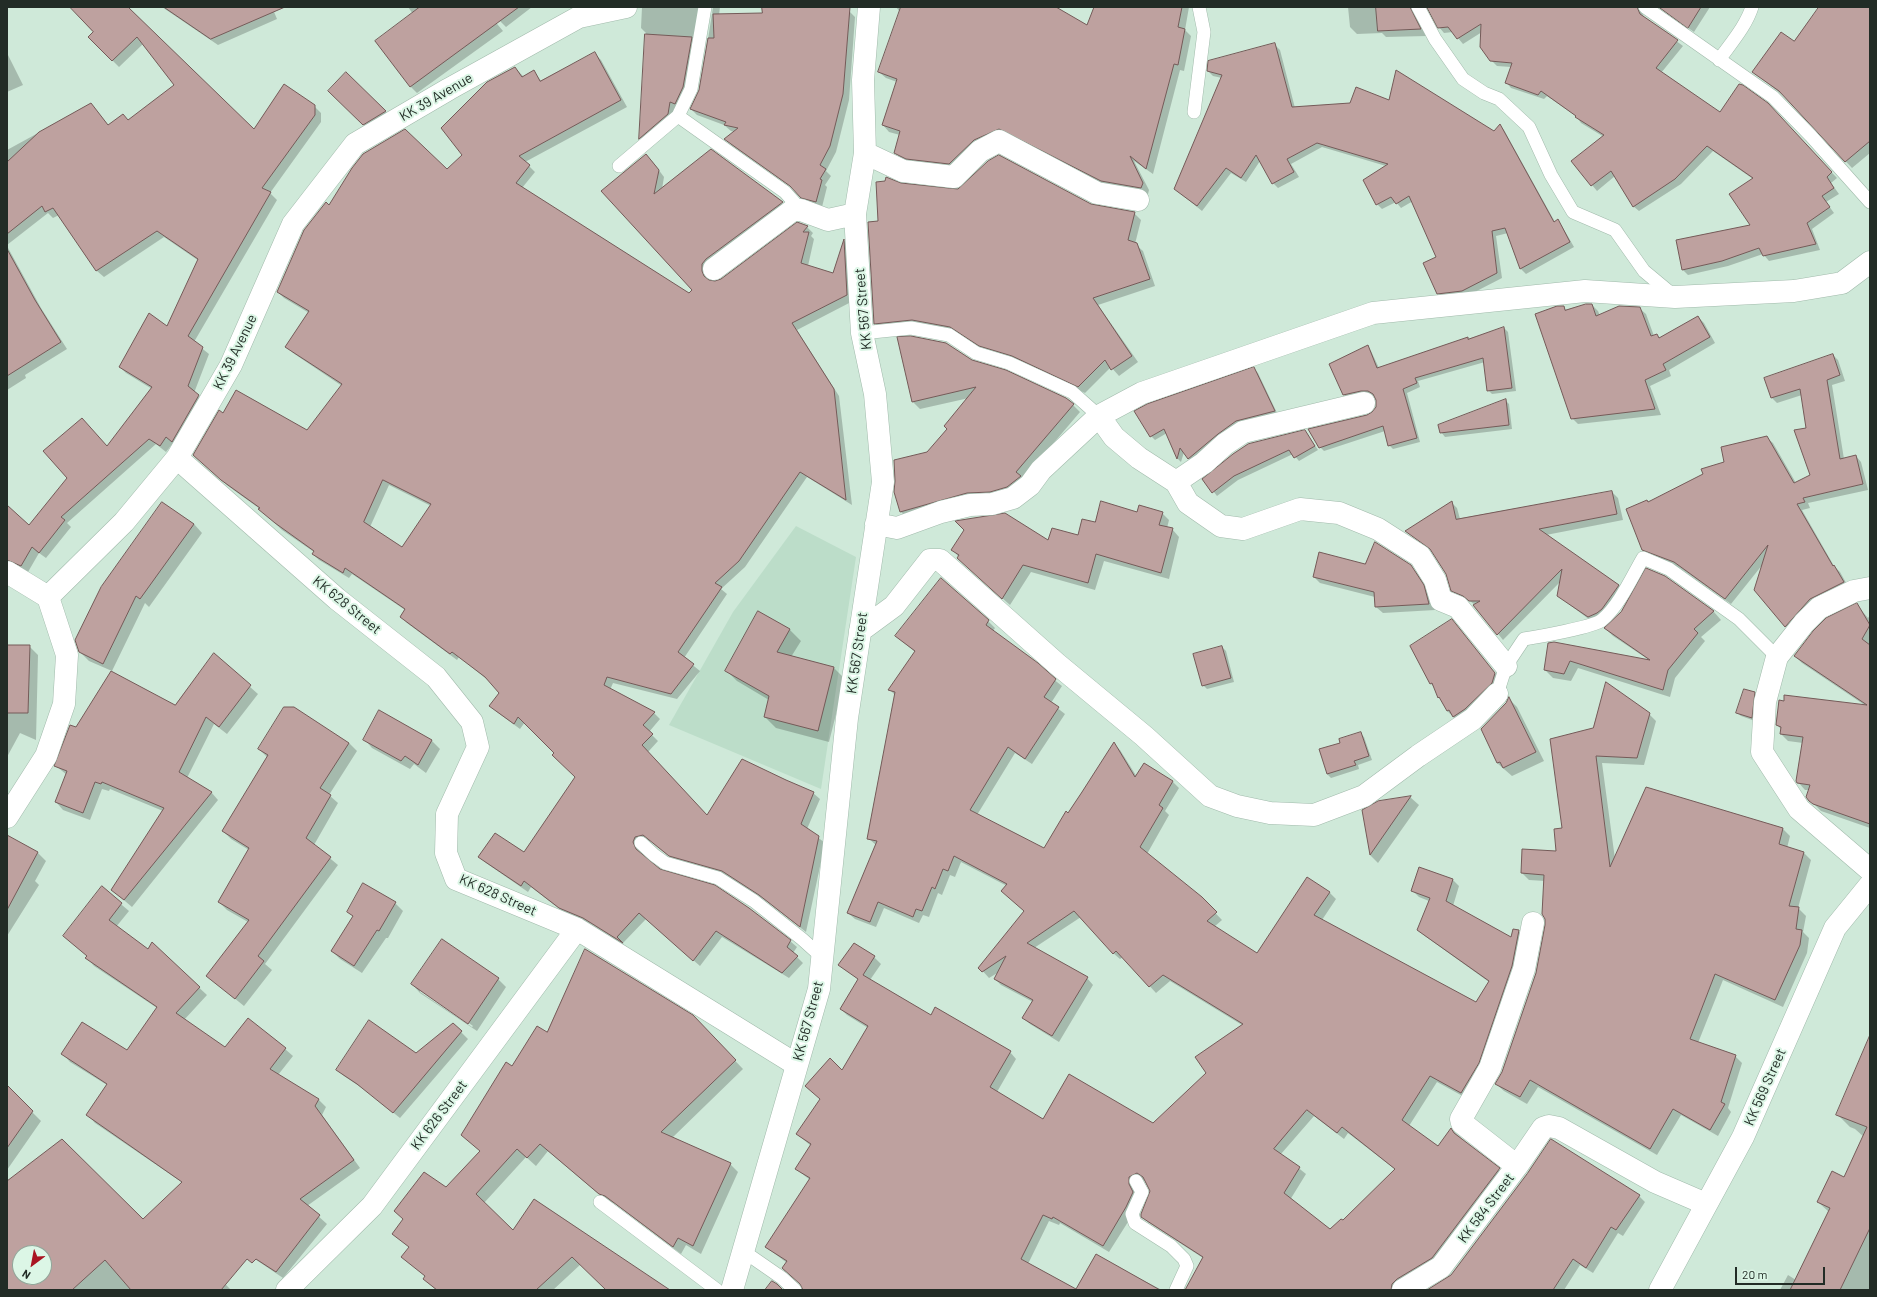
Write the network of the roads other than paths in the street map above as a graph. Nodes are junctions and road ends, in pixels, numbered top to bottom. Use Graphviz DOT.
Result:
graph roads {
  1 [pos="626,7"];
  2 [pos="705,7"];
  3 [pos="869,7"];
  4 [pos="1199,7"];
  5 [pos="1418,7"];
  6 [pos="1645,7"];
  7 [pos="1752,7"];
  8 [pos="1719,60"];
  9 [pos="1194,112"];
  10 [pos="678,116"];
  11 [pos="865,153"];
  12 [pos="619,166"];
  13 [pos="1138,200"];
  14 [pos="1870,202"];
  15 [pos="801,210"];
  16 [pos="855,214"];
  17 [pos="1870,262"];
  18 [pos="714,269"];
  19 [pos="1675,297"];
  20 [pos="862,333"];
  21 [pos="1364,403"];
  22 [pos="1099,416"];
  23 [pos="177,458"];
  24 [pos="1176,482"];
  25 [pos="876,524"];
  26 [pos="7,572"];
  27 [pos="1870,588"];
  28 [pos="48,597"];
  29 [pos="860,631"];
  30 [pos="1777,657"];
  31 [pos="1506,666"];
  32 [pos="1497,694"];
  33 [pos="7,817"];
  34 [pos="641,843"];
  35 [pos="1870,870"];
  36 [pos="1870,885"];
  37 [pos="1533,923"];
  38 [pos="577,929"];
  39 [pos="822,957"];
  40 [pos="797,1065"];
  41 [pos="1518,1166"];
  42 [pos="1136,1181"];
  43 [pos="600,1202"];
  44 [pos="1706,1204"];
  45 [pos="742,1250"];
  46 [pos="287,1290"];
  47 [pos="717,1290"];
  48 [pos="732,1290"];
  49 [pos="795,1290"];
  50 [pos="1176,1290"];
  51 [pos="1403,1290"];
  52 [pos="1660,1290"];
  1 -- 23 [label="street, KK 39 Avenue"];
  2 -- 10 [label="lane"];
  3 -- 11 [label="street, KK 567 Street"];
  4 -- 9 [label="lane"];
  5 -- 19 [label="lane"];
  6 -- 8 [label="lane"];
  7 -- 8 [label="lane"];
  8 -- 14 [label="lane"];
  10 -- 12 [label="lane"];
  10 -- 15 [label="lane"];
  11 -- 13 [label="street"];
  11 -- 16 [label="street, KK 567 Street"];
  15 -- 16 [label="street"];
  15 -- 18 [label="street"];
  16 -- 20 [label="street, KK 567 Street"];
  17 -- 19 [label="street"];
  19 -- 22 [label="street"];
  20 -- 22 [label="lane"];
  20 -- 25 [label="street, KK 567 Street"];
  21 -- 24 [label="street"];
  22 -- 24 [label="street"];
  22 -- 25 [label="street"];
  23 -- 28 [label="street, KK 39 Avenue"];
  23 -- 38 [label="street, KK 628 Street"];
  24 -- 31 [label="street"];
  25 -- 29 [label="street, KK 567 Street"];
  26 -- 28 [label="street"];
  27 -- 30 [label="street"];
  28 -- 33 [label="street"];
  29 -- 32 [label="street"];
  29 -- 39 [label="street, KK 567 Street"];
  30 -- 31 [label="lane"];
  30 -- 35 [label="street"];
  31 -- 32 [label="lane"];
  34 -- 39 [label="lane"];
  36 -- 44 [label="street, KK 569 Street"];
  37 -- 41 [label="street, KK 584 Street"];
  38 -- 40 [label="street, KK 628 Street"];
  38 -- 46 [label="street, KK 626 Street"];
  39 -- 40 [label="street, KK 567 Street"];
  40 -- 45 [label="street, KK 567 Street"];
  41 -- 44 [label="street"];
  41 -- 51 [label="street, KK 584 Street"];
  42 -- 50 [label="lane"];
  43 -- 47 [label="lane"];
  44 -- 52 [label="street, KK 569 Street"];
  45 -- 48 [label="street, KK 567 Street"];
  45 -- 49 [label="lane"];
}
